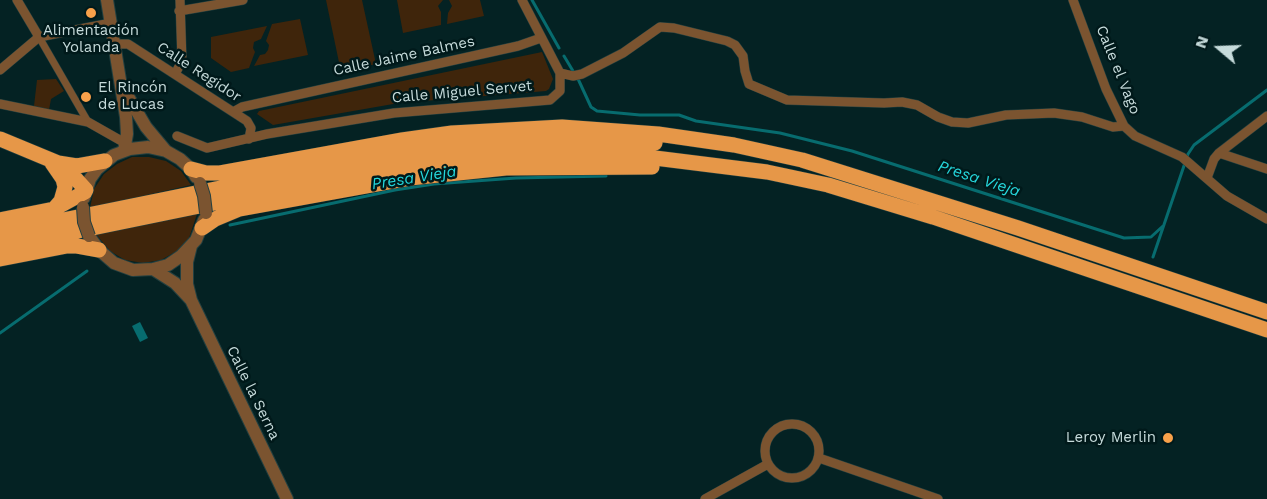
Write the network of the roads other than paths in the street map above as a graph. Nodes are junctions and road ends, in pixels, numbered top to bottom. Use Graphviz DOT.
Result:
graph roads {
  1 [pos="17,0"];
  2 [pos="107,0"];
  3 [pos="180,0"];
  4 [pos="243,0"];
  5 [pos="522,0"];
  6 [pos="1073,0"];
  7 [pos="179,12"];
  8 [pos="111,23"];
  9 [pos="39,37"];
  10 [pos="541,38"];
  11 [pos="115,44"];
  12 [pos="0,70"];
  13 [pos="560,73"];
  14 [pos="175,74"];
  15 [pos="122,87"];
  16 [pos="0,104"];
  17 [pos="233,112"];
  18 [pos="1267,116"];
  19 [pos="248,121"];
  20 [pos="88,122"];
  21 [pos="1124,126"];
  22 [pos="267,134"];
  23 [pos="177,136"];
  24 [pos="0,139"];
  25 [pos="249,139"];
  26 [pos="126,148"];
  27 [pos="166,151"];
  28 [pos="1219,153"];
  29 [pos="53,161"];
  30 [pos="105,161"];
  31 [pos="191,169"];
  32 [pos="1267,169"];
  33 [pos="833,171"];
  34 [pos="1207,178"];
  35 [pos="85,196"];
  36 [pos="888,203"];
  37 [pos="54,209"];
  38 [pos="1267,219"];
  39 [pos="0,220"];
  40 [pos="202,228"];
  41 [pos="0,233"];
  42 [pos="191,246"];
  43 [pos="0,247"];
  44 [pos="99,250"];
  45 [pos="0,259"];
  46 [pos="153,269"];
  47 [pos="191,300"];
  48 [pos="1267,312"];
  49 [pos="1267,330"];
  50 [pos="819,458"];
  51 [pos="768,464"];
  52 [pos="287,499"];
  53 [pos="705,499"];
  54 [pos="938,499"];
  1 -- 9 [label="street"];
  2 -- 8 [label="street"];
  3 -- 7 [label="street"];
  4 -- 7 [label="street"];
  5 -- 10 [label="street"];
  6 -- 21 [label="street, Calle el Vago"];
  7 -- 14 [label="street"];
  8 -- 9 [label="street"];
  8 -- 11 [label="street"];
  9 -- 12 [label="street"];
  9 -- 20 [label="street"];
  10 -- 13 [label="street"];
  10 -- 17 [label="street, Calle Jaime Balmes"];
  11 -- 14 [label="street, Calle Regidor"];
  11 -- 15 [label="street"];
  13 -- 21 [label="street"];
  13 -- 22 [label="street, Calle Miguel Servet"];
  14 -- 17 [label="street, Calle Regidor"];
  15 -- 26 [label="street"];
  15 -- 27 [label="street"];
  16 -- 20 [label="street"];
  17 -- 19 [label="street, Calle Regidor"];
  18 -- 28 [label="street"];
  19 -- 22 [label="street"];
  19 -- 25 [label="street, Calle Regidor"];
  20 -- 26 [label="street"];
  21 -- 34 [label="street, Calle el Vago"];
  22 -- 25 [label="street, Calle Miguel Servet"];
  23 -- 25 [label="street, Calle Miguel Servet"];
  24 -- 29 [label="highway"];
  26 -- 27 [label="street"];
  26 -- 30 [label="street"];
  27 -- 31 [label="street"];
  28 -- 32 [label="street"];
  28 -- 34 [label="street"];
  29 -- 30 [label="highway"];
  29 -- 35 [label="highway"];
  29 -- 37 [label="highway"];
  30 -- 35 [label="street"];
  31 -- 33 [label="highway"];
  31 -- 40 [label="street, bridge"];
  33 -- 41 [label="highway"];
  33 -- 48 [label="highway"];
  34 -- 38 [label="street, Calle el Vago"];
  35 -- 37 [label="highway"];
  35 -- 44 [label="street, bridge"];
  36 -- 40 [label="highway"];
  36 -- 43 [label="highway"];
  36 -- 49 [label="highway"];
  37 -- 39 [label="highway"];
  40 -- 42 [label="street"];
  42 -- 46 [label="street"];
  42 -- 47 [label="street, Calle la Serna"];
  44 -- 45 [label="highway"];
  44 -- 46 [label="street"];
  46 -- 47 [label="street, Calle la Serna"];
  47 -- 52 [label="street, Calle la Serna"];
  50 -- 51 [label="street"];
  50 -- 51 [label="street"];
  50 -- 54 [label="street"];
  51 -- 53 [label="street"];
}
